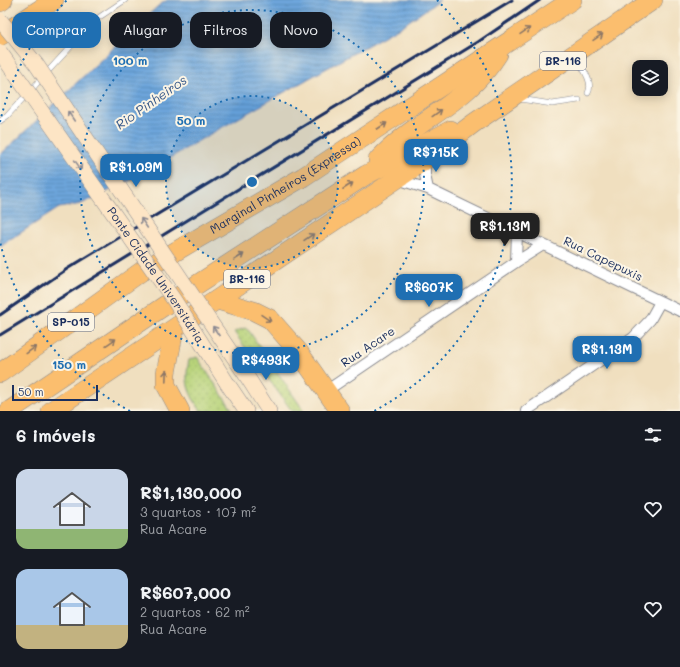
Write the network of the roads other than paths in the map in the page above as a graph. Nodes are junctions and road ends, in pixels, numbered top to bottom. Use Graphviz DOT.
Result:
graph roads {
  1 [pos="3,0"];
  2 [pos="54,0"];
  3 [pos="125,0"];
  4 [pos="572,0"];
  5 [pos="653,0"];
  6 [pos="0,2"];
  7 [pos="0,20"];
  8 [pos="0,36"];
  9 [pos="502,47"];
  10 [pos="0,52"];
  11 [pos="575,54"];
  12 [pos="588,93"];
  13 [pos="511,97"];
  14 [pos="579,100"];
  15 [pos="0,121"];
  16 [pos="474,123"];
  17 [pos="425,160"];
  18 [pos="366,175"];
  19 [pos="397,179"];
  20 [pos="428,189"];
  21 [pos="516,232"];
  22 [pos="543,245"];
  23 [pos="516,262"];
  24 [pos="217,300"];
  25 [pos="660,302"];
  26 [pos="680,311"];
  27 [pos="174,330"];
  28 [pos="0,373"];
  29 [pos="326,391"];
  30 [pos="9,411"];
  31 [pos="51,411"];
  32 [pos="180,411"];
  33 [pos="246,411"];
  34 [pos="269,411"];
  35 [pos="340,411"];
  36 [pos="526,411"];
  1 -- 6 [label="highway"];
  2 -- 8 [label="highway"];
  3 -- 15 [label="lane"];
  9 -- 4 [label="highway, Marginal Pinheiros (Expressa) / SP-015, one-way"];
  11 -- 5 [label="highway, BR-116, one-way"];
  34 -- 7 [label="main road, Ponte Cidade Universitária, one-way, bridge"];
  18 -- 9 [label="highway, one-way"];
  28 -- 9 [label="highway, Marginal Pinheiros (Expressa) / SP-015, one-way"];
  10 -- 33 [label="main road, Ponte Cidade Universitária, one-way, bridge"];
  11 -- 12 [label="lane"];
  11 -- 13 [label="highway, BR-116"];
  13 -- 14 [label="lane"];
  13 -- 16 [label="highway, BR-116"];
  16 -- 17 [label="highway, BR-116"];
  16 -- 18 [label="highway"];
  17 -- 19 [label="highway, BR-116"];
  17 -- 20 [label="street"];
  30 -- 18 [label="highway, one-way"];
  19 -- 20 [label="street, Rua Capepuxis"];
  24 -- 19 [label="highway, BR-116, one-way"];
  20 -- 21 [label="street, Rua Capepuxis"];
  21 -- 22 [label="street, Rua Capepuxis"];
  21 -- 23 [label="street"];
  22 -- 23 [label="street, Rua Acare"];
  22 -- 25 [label="street, Rua Capepuxis"];
  23 -- 29 [label="street, Rua Acare"];
  24 -- 27 [label="highway, BR-116"];
  24 -- 29 [label="highway, one-way"];
  25 -- 26 [label="street, Rua Capepuxis"];
  25 -- 36 [label="street"];
  27 -- 31 [label="highway"];
  32 -- 27 [label="highway, one-way"];
  29 -- 35 [label="highway"];
}
